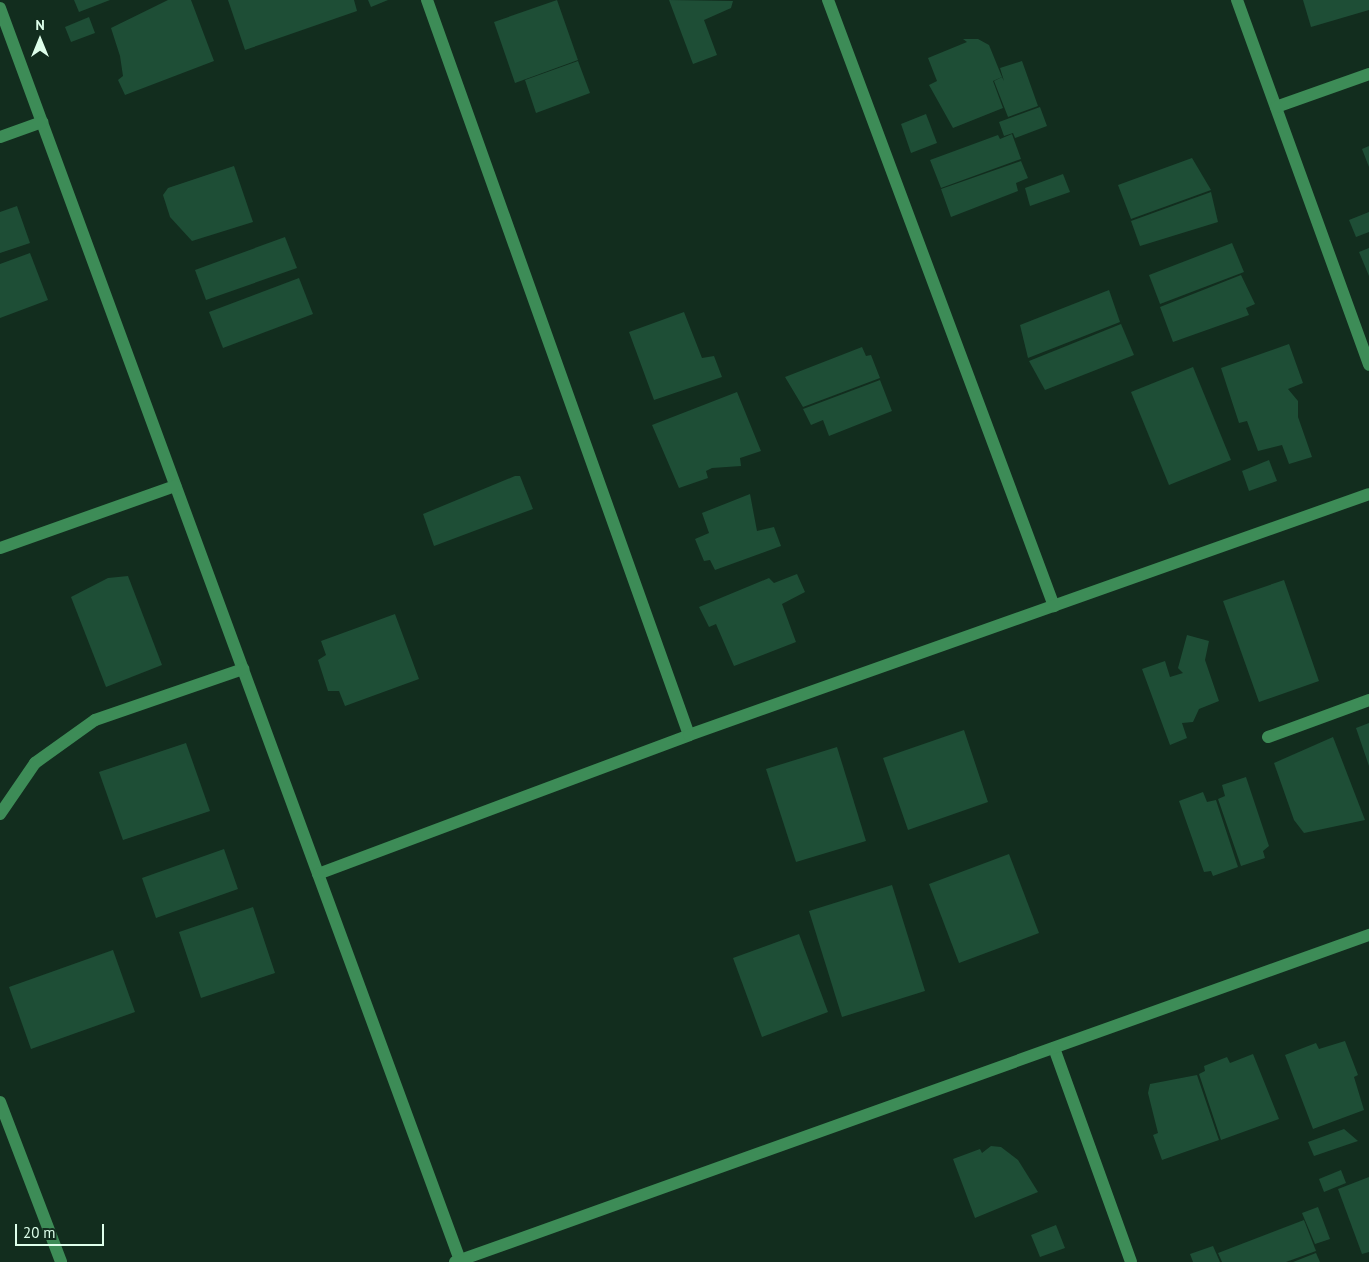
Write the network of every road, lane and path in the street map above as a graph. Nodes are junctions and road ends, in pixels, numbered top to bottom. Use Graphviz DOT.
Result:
graph roads {
  1 [pos="427,0"];
  2 [pos="828,0"];
  3 [pos="1237,0"];
  4 [pos="0,8"];
  5 [pos="1369,74"];
  6 [pos="1276,107"];
  7 [pos="42,122"];
  8 [pos="0,137"];
  9 [pos="1369,365"];
  10 [pos="176,486"];
  11 [pos="1369,494"];
  12 [pos="0,548"];
  13 [pos="1054,606"];
  14 [pos="243,670"];
  15 [pos="1369,700"];
  16 [pos="689,735"];
  17 [pos="1268,737"];
  18 [pos="0,814"];
  19 [pos="318,874"];
  20 [pos="1369,935"];
  21 [pos="1054,1048"];
  22 [pos="0,1102"];
  23 [pos="458,1261"];
  24 [pos="61,1262"];
  25 [pos="1131,1262"];
  1 -- 16 [label="street"];
  2 -- 13 [label="street"];
  3 -- 6 [label="street"];
  4 -- 7 [label="street"];
  5 -- 6 [label="street"];
  6 -- 9 [label="street"];
  7 -- 8 [label="street"];
  7 -- 10 [label="street"];
  10 -- 12 [label="street"];
  10 -- 14 [label="street"];
  11 -- 13 [label="street"];
  13 -- 16 [label="street"];
  14 -- 18 [label="street"];
  14 -- 19 [label="street"];
  15 -- 17 [label="street"];
  16 -- 19 [label="street"];
  19 -- 23 [label="street"];
  20 -- 21 [label="street"];
  21 -- 23 [label="street"];
  21 -- 25 [label="street"];
  22 -- 24 [label="street"];
}
